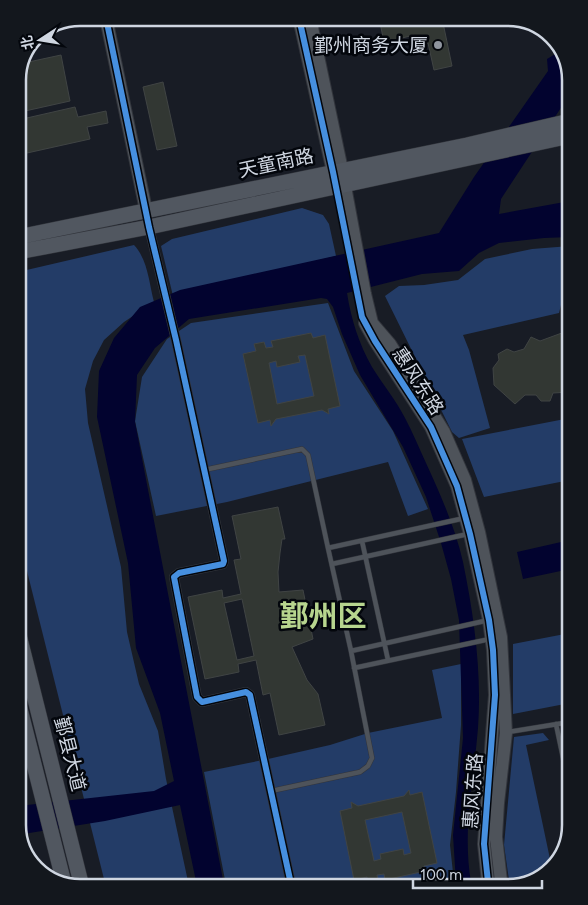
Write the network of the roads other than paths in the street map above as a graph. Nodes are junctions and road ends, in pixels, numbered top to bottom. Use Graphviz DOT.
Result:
graph roads {
  1 [pos="108,26"];
  2 [pos="301,26"];
  3 [pos="311,26"];
  4 [pos="562,128"];
  5 [pos="562,132"];
  6 [pos="339,178"];
  7 [pos="146,210"];
  8 [pos="149,227"];
  9 [pos="26,235"];
  10 [pos="26,250"];
  11 [pos="204,470"];
  12 [pos="470,516"];
  13 [pos="474,533"];
  14 [pos="362,541"];
  15 [pos="328,548"];
  16 [pos="365,556"];
  17 [pos="332,564"];
  18 [pos="493,619"];
  19 [pos="496,638"];
  20 [pos="385,644"];
  21 [pos="351,651"];
  22 [pos="388,660"];
  23 [pos="26,663"];
  24 [pos="354,668"];
  25 [pos="562,723"];
  26 [pos="556,724"];
  27 [pos="26,732"];
  28 [pos="506,733"];
  29 [pos="562,753"];
  30 [pos="271,791"];
  31 [pos="62,876"];
  32 [pos="80,879"];
  33 [pos="290,879"];
  34 [pos="488,879"];
  35 [pos="501,879"];
  1 -- 7 [label="street"];
  2 -- 6 [label="street, 惠风东路"];
  3 -- 6 [label="street, 惠风东路"];
  4 -- 6 [label="main road, 天童南路"];
  5 -- 6 [label="main road, 天童南路"];
  6 -- 7 [label="main road, 天童南路"];
  6 -- 8 [label="main road"];
  6 -- 12 [label="street, 惠风东路"];
  7 -- 8 [label="street"];
  7 -- 9 [label="main road, 天童南路"];
  8 -- 10 [label="main road"];
  8 -- 11 [label="street"];
  11 -- 15 [label="lane"];
  11 -- 30 [label="street"];
  12 -- 13 [label="street, 惠风东路"];
  12 -- 14 [label="lane"];
  13 -- 16 [label="lane"];
  13 -- 18 [label="street, 惠风东路"];
  14 -- 15 [label="lane"];
  14 -- 16 [label="lane"];
  15 -- 17 [label="lane"];
  16 -- 17 [label="lane"];
  16 -- 20 [label="lane"];
  17 -- 21 [label="lane"];
  18 -- 19 [label="street, 惠风东路"];
  18 -- 20 [label="lane"];
  19 -- 22 [label="lane"];
  19 -- 28 [label="street, 惠风东路"];
  19 -- 34 [label="street, 惠风东路"];
  20 -- 21 [label="lane"];
  20 -- 22 [label="lane"];
  21 -- 24 [label="lane"];
  22 -- 24 [label="lane"];
  23 -- 32 [label="main road, 鄞县大道"];
  24 -- 30 [label="lane"];
  25 -- 26 [label="lane"];
  26 -- 28 [label="lane"];
  26 -- 29 [label="lane"];
  27 -- 31 [label="main road, 鄞县大道"];
  28 -- 35 [label="street, 惠风东路"];
  30 -- 33 [label="street"];
}
